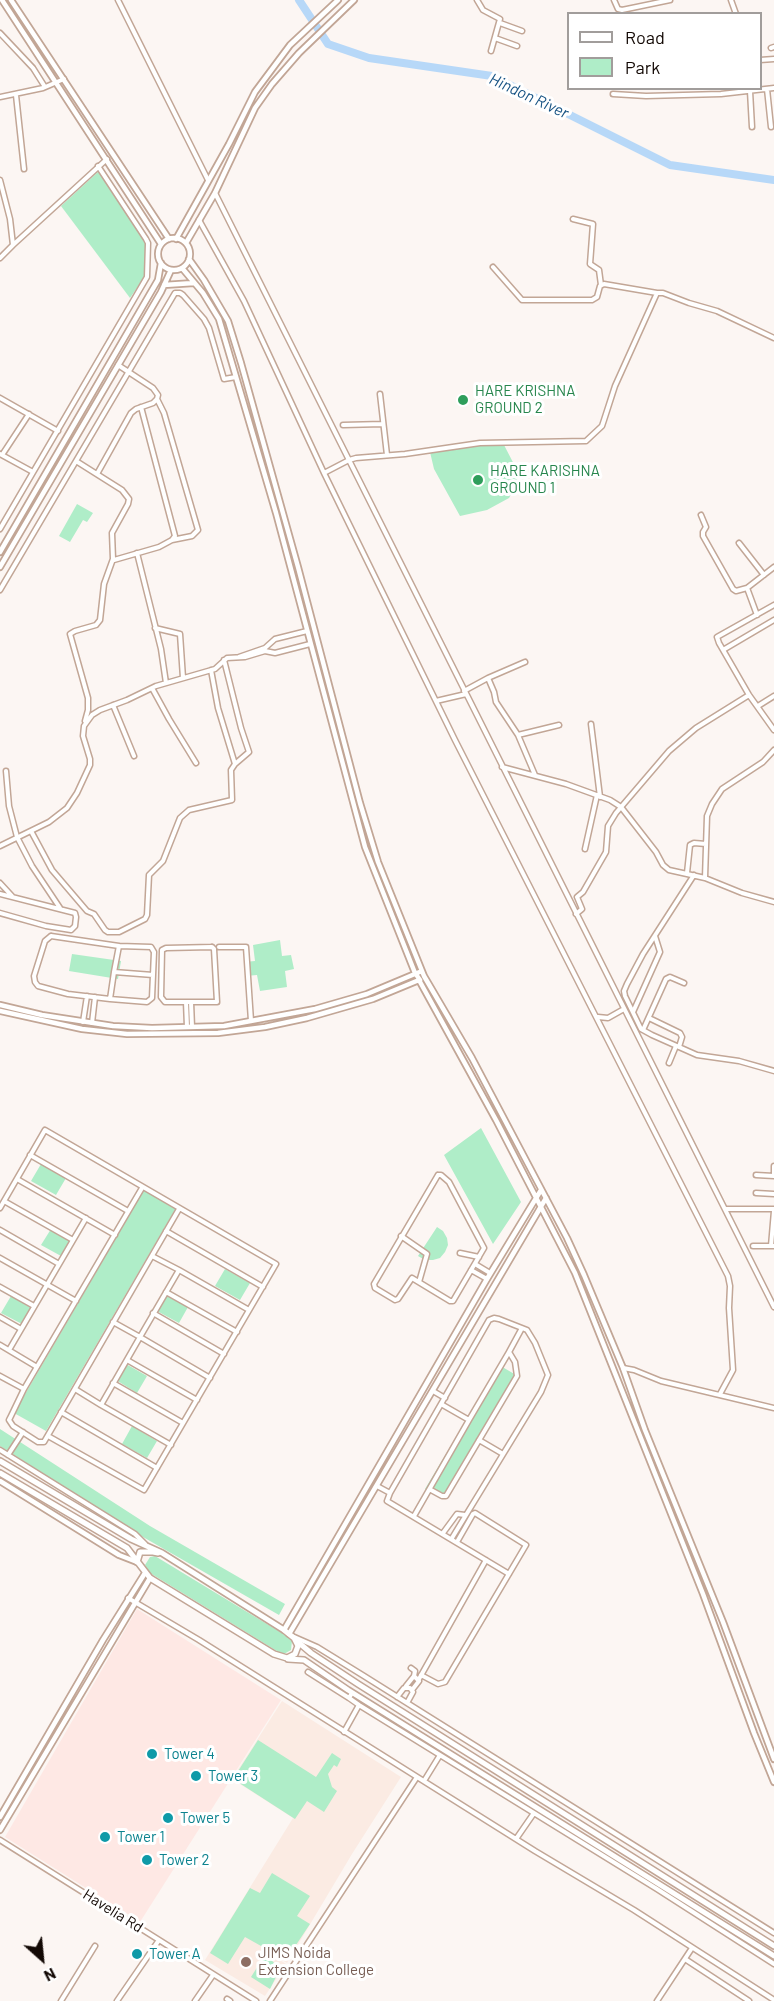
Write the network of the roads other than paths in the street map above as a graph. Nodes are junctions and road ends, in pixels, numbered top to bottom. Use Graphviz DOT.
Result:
graph roads {
  1 [pos="2,0"];
  2 [pos="11,0"];
  3 [pos="118,0"];
  4 [pos="338,0"];
  5 [pos="354,0"];
  6 [pos="477,0"];
  7 [pos="614,0"];
  8 [pos="670,0"];
  9 [pos="500,23"];
  10 [pos="522,31"];
  11 [pos="0,33"];
  12 [pos="495,38"];
  13 [pos="517,46"];
  14 [pos="490,51"];
  15 [pos="64,79"];
  16 [pos="55,83"];
  17 [pos="46,87"];
  18 [pos="774,88"];
  19 [pos="766,89"];
  20 [pos="699,90"];
  21 [pos="715,90"];
  22 [pos="758,90"];
  23 [pos="762,90"];
  24 [pos="732,91"];
  25 [pos="750,91"];
  26 [pos="613,94"];
  27 [pos="16,95"];
  28 [pos="700,95"];
  29 [pos="716,95"];
  30 [pos="0,97"];
  31 [pos="752,127"];
  32 [pos="771,127"];
  33 [pos="106,160"];
  34 [pos="99,166"];
  35 [pos="24,169"];
  36 [pos="0,180"];
  37 [pos="209,181"];
  38 [pos="214,193"];
  39 [pos="573,219"];
  40 [pos="199,220"];
  41 [pos="176,238"];
  42 [pos="169,239"];
  43 [pos="186,243"];
  44 [pos="13,244"];
  45 [pos="161,244"];
  46 [pos="0,258"];
  47 [pos="189,259"];
  48 [pos="161,263"];
  49 [pos="493,267"];
  50 [pos="182,268"];
  51 [pos="171,270"];
  52 [pos="194,283"];
  53 [pos="164,285"];
  54 [pos="601,285"];
  55 [pos="657,293"];
  56 [pos="774,338"];
  57 [pos="124,369"];
  58 [pos="234,378"];
  59 [pos="380,394"];
  60 [pos="0,398"];
  61 [pos="157,399"];
  62 [pos="141,407"];
  63 [pos="29,414"];
  64 [pos="383,424"];
  65 [pos="343,425"];
  66 [pos="58,431"];
  67 [pos="1,454"];
  68 [pos="387,455"];
  69 [pos="349,460"];
  70 [pos="76,461"];
  71 [pos="33,472"];
  72 [pos="324,473"];
  73 [pos="97,474"];
  74 [pos="701,515"];
  75 [pos="0,529"];
  76 [pos="172,540"];
  77 [pos="739,543"];
  78 [pos="0,552"];
  79 [pos="138,553"];
  80 [pos="113,560"];
  81 [pos="0,567"];
  82 [pos="774,567"];
  83 [pos="764,575"];
  84 [pos="747,588"];
  85 [pos="0,590"];
  86 [pos="774,605"];
  87 [pos="757,615"];
  88 [pos="774,620"];
  89 [pos="155,627"];
  90 [pos="303,632"];
  91 [pos="318,645"];
  92 [pos="308,646"];
  93 [pos="723,650"];
  94 [pos="238,657"];
  95 [pos="224,660"];
  96 [pos="525,663"];
  97 [pos="211,670"];
  98 [pos="183,678"];
  99 [pos="488,678"];
  100 [pos="166,683"];
  101 [pos="152,687"];
  102 [pos="465,693"];
  103 [pos="749,694"];
  104 [pos="774,696"];
  105 [pos="436,701"];
  106 [pos="113,705"];
  107 [pos="758,706"];
  108 [pos="591,724"];
  109 [pos="559,725"];
  110 [pos="84,726"];
  111 [pos="774,730"];
  112 [pos="518,735"];
  113 [pos="774,750"];
  114 [pos="134,756"];
  115 [pos="196,763"];
  116 [pos="235,764"];
  117 [pos="502,766"];
  118 [pos="6,771"];
  119 [pos="535,775"];
  120 [pos="598,796"];
  121 [pos="621,807"];
  122 [pos="31,831"];
  123 [pos="17,837"];
  124 [pos="706,844"];
  125 [pos="0,846"];
  126 [pos="585,849"];
  127 [pos="687,873"];
  128 [pos="694,875"];
  129 [pos="705,878"];
  130 [pos="0,883"];
  131 [pos="0,894"];
  132 [pos="12,896"];
  133 [pos="774,902"];
  134 [pos="60,909"];
  135 [pos="0,914"];
  136 [pos="576,914"];
  137 [pos="655,936"];
  138 [pos="119,946"];
  139 [pos="219,947"];
  140 [pos="422,970"];
  141 [pos="114,972"];
  142 [pos="415,974"];
  143 [pos="153,975"];
  144 [pos="425,977"];
  145 [pos="419,980"];
  146 [pos="684,982"];
  147 [pos="87,996"];
  148 [pos="96,997"];
  149 [pos="110,999"];
  150 [pos="189,1002"];
  151 [pos="0,1005"];
  152 [pos="624,1009"];
  153 [pos="0,1011"];
  154 [pos="632,1012"];
  155 [pos="597,1017"];
  156 [pos="649,1018"];
  157 [pos="84,1022"];
  158 [pos="251,1022"];
  159 [pos="92,1023"];
  160 [pos="190,1027"];
  161 [pos="643,1030"];
  162 [pos="678,1046"];
  163 [pos="669,1063"];
  164 [pos="774,1071"];
  165 [pos="30,1155"];
  166 [pos="774,1166"];
  167 [pos="756,1175"];
  168 [pos="774,1176"];
  169 [pos="17,1179"];
  170 [pos="142,1188"];
  171 [pos="541,1190"];
  172 [pos="756,1193"];
  173 [pos="774,1194"];
  174 [pos="546,1198"];
  175 [pos="536,1199"];
  176 [pos="4,1201"];
  177 [pos="540,1207"];
  178 [pos="0,1208"];
  179 [pos="179,1209"];
  180 [pos="725,1209"];
  181 [pos="774,1210"];
  182 [pos="128,1211"];
  183 [pos="86,1218"];
  184 [pos="0,1230"];
  185 [pos="166,1231"];
  186 [pos="115,1235"];
  187 [pos="402,1236"];
  188 [pos="73,1240"];
  189 [pos="753,1246"];
  190 [pos="772,1246"];
  191 [pos="460,1253"];
  192 [pos="152,1256"];
  193 [pos="0,1257"];
  194 [pos="479,1257"];
  195 [pos="59,1264"];
  196 [pos="475,1264"];
  197 [pos="178,1270"];
  198 [pos="471,1270"];
  199 [pos="490,1273"];
  200 [pos="487,1279"];
  201 [pos="419,1282"];
  202 [pos="47,1284"];
  203 [pos="0,1287"];
  204 [pos="263,1287"];
  205 [pos="166,1292"];
  206 [pos="76,1301"];
  207 [pos="34,1306"];
  208 [pos="774,1307"];
  209 [pos="249,1310"];
  210 [pos="153,1313"];
  211 [pos="0,1317"];
  212 [pos="113,1322"];
  213 [pos="461,1325"];
  214 [pos="522,1328"];
  215 [pos="21,1329"];
  216 [pos="469,1329"];
  217 [pos="237,1332"];
  218 [pos="140,1337"];
  219 [pos="0,1345"];
  220 [pos="9,1350"];
  221 [pos="509,1352"];
  222 [pos="224,1354"];
  223 [pos="127,1360"];
  224 [pos="37,1367"];
  225 [pos="623,1368"];
  226 [pos="0,1376"];
  227 [pos="210,1378"];
  228 [pos="113,1383"];
  229 [pos="24,1389"];
  230 [pos="75,1389"];
  231 [pos="433,1391"];
  232 [pos="720,1394"];
  233 [pos="445,1398"];
  234 [pos="197,1400"];
  235 [pos="441,1404"];
  236 [pos="100,1405"];
  237 [pos="774,1408"];
  238 [pos="61,1412"];
  239 [pos="469,1420"];
  240 [pos="183,1424"];
  241 [pos="23,1432"];
  242 [pos="48,1436"];
  243 [pos="479,1440"];
  244 [pos="171,1445"];
  245 [pos="0,1450"];
  246 [pos="503,1454"];
  247 [pos="8,1455"];
  248 [pos="0,1461"];
  249 [pos="157,1468"];
  250 [pos="0,1473"];
  251 [pos="0,1480"];
  252 [pos="377,1486"];
  253 [pos="431,1490"];
  254 [pos="390,1493"];
  255 [pos="465,1515"];
  256 [pos="414,1516"];
  257 [pos="443,1533"];
  258 [pos="452,1538"];
  259 [pos="457,1542"];
  260 [pos="147,1545"];
  261 [pos="169,1557"];
  262 [pos="486,1560"];
  263 [pos="137,1562"];
  264 [pos="145,1573"];
  265 [pos="509,1574"];
  266 [pos="150,1578"];
  267 [pos="128,1598"];
  268 [pos="135,1602"];
  269 [pos="290,1635"];
  270 [pos="287,1659"];
  271 [pos="411,1668"];
  272 [pos="308,1672"];
  273 [pos="364,1676"];
  274 [pos="418,1677"];
  275 [pos="358,1684"];
  276 [pos="406,1687"];
  277 [pos="412,1690"];
  278 [pos="351,1695"];
  279 [pos="397,1697"];
  280 [pos="407,1703"];
  281 [pos="359,1705"];
  282 [pos="344,1732"];
  283 [pos="440,1755"];
  284 [pos="774,1759"];
  285 [pos="417,1777"];
  286 [pos="424,1781"];
  287 [pos="774,1782"];
  288 [pos="534,1813"];
  289 [pos="2,1818"];
  290 [pos="0,1830"];
  291 [pos="0,1839"];
  292 [pos="516,1839"];
  293 [pos="774,1933"];
  294 [pos="159,1940"];
  295 [pos="95,1946"];
  296 [pos="774,1946"];
  297 [pos="692,1948"];
  298 [pos="774,1956"];
  299 [pos="685,1959"];
  300 [pos="774,1964"];
  301 [pos="213,1974"];
  302 [pos="774,2000"];
  303 [pos="61,2001"];
  304 [pos="117,2001"];
  305 [pos="195,2001"];
  306 [pos="256,2001"];
  307 [pos="270,2001"];
  308 [pos="657,2001"];
  309 [pos="749,2001"];
  1 -- 16 [label="street"];
  2 -- 15 [label="street"];
  3 -- 37 [label="street"];
  4 -- 37 [label="street"];
  5 -- 38 [label="street"];
  6 -- 9 [label="street"];
  7 -- 8 [label="street"];
  9 -- 10 [label="street"];
  9 -- 12 [label="street"];
  11 -- 17 [label="street"];
  12 -- 13 [label="street"];
  12 -- 14 [label="street"];
  15 -- 16 [label="street"];
  15 -- 42 [label="street"];
  16 -- 17 [label="street"];
  16 -- 33 [label="street"];
  17 -- 27 [label="street"];
  18 -- 19 [label="street"];
  19 -- 23 [label="street"];
  19 -- 32 [label="street"];
  20 -- 28 [label="street"];
  21 -- 29 [label="street"];
  22 -- 25 [label="street"];
  24 -- 25 [label="street"];
  24 -- 29 [label="street"];
  25 -- 31 [label="street"];
  26 -- 28 [label="street"];
  27 -- 30 [label="street"];
  27 -- 35 [label="street"];
  28 -- 29 [label="street"];
  33 -- 34 [label="street"];
  33 -- 45 [label="street"];
  34 -- 44 [label="street"];
  34 -- 66 [label="street"];
  36 -- 44 [label="street"];
  37 -- 41 [label="street"];
  38 -- 40 [label="street"];
  38 -- 69 [label="street"];
  39 -- 54 [label="street"];
  40 -- 43 [label="street"];
  40 -- 72 [label="street"];
  41 -- 42 [label="street"];
  41 -- 43 [label="street"];
  42 -- 45 [label="street"];
  43 -- 47 [label="street"];
  44 -- 46 [label="street"];
  45 -- 48 [label="street"];
  47 -- 50 [label="street"];
  47 -- 91 [label="street"];
  48 -- 51 [label="street"];
  48 -- 78 [label="street"];
  49 -- 54 [label="street"];
  50 -- 51 [label="street"];
  50 -- 52 [label="street"];
  51 -- 53 [label="street"];
  52 -- 53 [label="street"];
  52 -- 58 [label="street"];
  53 -- 57 [label="street"];
  54 -- 55 [label="street"];
  55 -- 56 [label="street"];
  55 -- 68 [label="street"];
  57 -- 58 [label="street"];
  57 -- 61 [label="street"];
  57 -- 70 [label="street"];
  57 -- 81 [label="street"];
  58 -- 90 [label="street"];
  59 -- 64 [label="street"];
  60 -- 63 [label="street"];
  61 -- 62 [label="street"];
  61 -- 76 [label="street"];
  62 -- 73 [label="street"];
  62 -- 76 [label="street"];
  63 -- 66 [label="street"];
  63 -- 67 [label="street"];
  64 -- 65 [label="street"];
  64 -- 68 [label="street"];
  66 -- 71 [label="street"];
  67 -- 71 [label="street"];
  68 -- 69 [label="street"];
  69 -- 72 [label="street"];
  69 -- 102 [label="street"];
  70 -- 73 [label="street"];
  70 -- 85 [label="street"];
  71 -- 75 [label="street"];
  72 -- 105 [label="street"];
  73 -- 80 [label="street"];
  74 -- 84 [label="street"];
  76 -- 79 [label="street"];
  77 -- 83 [label="street"];
  79 -- 80 [label="street"];
  79 -- 89 [label="street"];
  80 -- 110 [label="street"];
  82 -- 83 [label="street"];
  83 -- 84 [label="street"];
  84 -- 87 [label="street"];
  86 -- 87 [label="street"];
  87 -- 93 [label="street"];
  88 -- 93 [label="street"];
  89 -- 98 [label="street"];
  89 -- 100 [label="street"];
  90 -- 92 [label="street"];
  90 -- 94 [label="street"];
  91 -- 92 [label="street"];
  91 -- 140 [label="street"];
  92 -- 94 [label="street"];
  92 -- 142 [label="street"];
  93 -- 103 [label="street"];
  94 -- 95 [label="street"];
  95 -- 97 [label="street"];
  95 -- 116 [label="street"];
  96 -- 99 [label="street"];
  97 -- 98 [label="street"];
  97 -- 116 [label="street"];
  98 -- 100 [label="street"];
  99 -- 102 [label="street"];
  99 -- 112 [label="street"];
  100 -- 101 [label="street"];
  101 -- 106 [label="street"];
  101 -- 115 [label="street"];
  102 -- 105 [label="street"];
  102 -- 117 [label="street"];
  103 -- 107 [label="street"];
  103 -- 121 [label="street"];
  104 -- 107 [label="street"];
  105 -- 155 [label="street"];
  106 -- 110 [label="street"];
  106 -- 114 [label="street"];
  107 -- 111 [label="street"];
  108 -- 120 [label="street"];
  109 -- 112 [label="street"];
  110 -- 122 [label="street"];
  112 -- 119 [label="street"];
  113 -- 124 [label="street"];
  116 -- 122 [label="street"];
  117 -- 119 [label="street"];
  117 -- 136 [label="street"];
  118 -- 123 [label="street"];
  119 -- 120 [label="street"];
  120 -- 121 [label="street"];
  120 -- 126 [label="street"];
  121 -- 127 [label="street"];
  121 -- 136 [label="street"];
  122 -- 123 [label="street"];
  123 -- 125 [label="street"];
  123 -- 134 [label="street"];
  124 -- 127 [label="street"];
  124 -- 129 [label="street"];
  127 -- 128 [label="street"];
  128 -- 129 [label="street"];
  128 -- 137 [label="street"];
  129 -- 133 [label="street"];
  130 -- 132 [label="street"];
  131 -- 132 [label="street"];
  132 -- 134 [label="street"];
  134 -- 135 [label="street"];
  136 -- 152 [label="street"];
  137 -- 154 [label="street"];
  137 -- 154 [label="street"];
  138 -- 141 [label="street"];
  138 -- 143 [label="street"];
  138 -- 147 [label="street"];
  139 -- 158 [label="street"];
  140 -- 142 [label="street"];
  140 -- 144 [label="street"];
  141 -- 143 [label="street"];
  141 -- 149 [label="street"];
  142 -- 145 [label="street"];
  142 -- 158 [label="street"];
  143 -- 149 [label="street"];
  144 -- 145 [label="street"];
  144 -- 171 [label="street"];
  145 -- 153 [label="street"];
  145 -- 175 [label="street"];
  146 -- 156 [label="street"];
  147 -- 148 [label="street"];
  147 -- 157 [label="street"];
  148 -- 149 [label="street"];
  148 -- 159 [label="street"];
  150 -- 150 [label="street"];
  150 -- 160 [label="street"];
  151 -- 157 [label="street"];
  152 -- 155 [label="street"];
  152 -- 180 [label="street"];
  154 -- 161 [label="street"];
  155 -- 232 [label="street"];
  156 -- 161 [label="street"];
  156 -- 162 [label="street"];
  157 -- 159 [label="street"];
  158 -- 160 [label="street"];
  159 -- 160 [label="street"];
  161 -- 162 [label="street"];
  162 -- 163 [label="street"];
  162 -- 164 [label="street"];
  165 -- 169 [label="street"];
  165 -- 170 [label="street"];
  165 -- 182 [label="street"];
  166 -- 168 [label="street"];
  167 -- 168 [label="street"];
  169 -- 176 [label="street"];
  169 -- 183 [label="street"];
  170 -- 179 [label="street"];
  170 -- 182 [label="street"];
  171 -- 174 [label="street"];
  171 -- 175 [label="street"];
  172 -- 173 [label="street"];
  174 -- 177 [label="street"];
  174 -- 225 [label="street"];
  175 -- 177 [label="street"];
  175 -- 199 [label="street"];
  176 -- 178 [label="street"];
  176 -- 188 [label="street"];
  177 -- 216 [label="street"];
  177 -- 287 [label="street"];
  179 -- 185 [label="street"];
  179 -- 204 [label="street"];
  180 -- 181 [label="street"];
  180 -- 208 [label="street"];
  181 -- 190 [label="street"];
  182 -- 186 [label="street"];
  183 -- 186 [label="street"];
  183 -- 188 [label="street"];
  184 -- 195 [label="street"];
  185 -- 192 [label="street"];
  185 -- 204 [label="street"];
  186 -- 206 [label="street"];
  187 -- 194 [label="street"];
  187 -- 201 [label="street"];
  187 -- 201 [label="street"];
  188 -- 195 [label="street"];
  189 -- 190 [label="street"];
  191 -- 194 [label="street"];
  192 -- 197 [label="street"];
  192 -- 212 [label="street"];
  193 -- 202 [label="street"];
  194 -- 196 [label="street"];
  195 -- 202 [label="street"];
  196 -- 198 [label="street"];
  196 -- 199 [label="street"];
  197 -- 205 [label="street"];
  197 -- 209 [label="street"];
  198 -- 200 [label="street"];
  198 -- 201 [label="street"];
  199 -- 200 [label="street"];
  200 -- 213 [label="street"];
  202 -- 206 [label="street"];
  202 -- 207 [label="street"];
  203 -- 207 [label="street"];
  204 -- 209 [label="street"];
  205 -- 210 [label="street"];
  205 -- 217 [label="street"];
  206 -- 224 [label="street"];
  207 -- 215 [label="street"];
  209 -- 217 [label="street"];
  210 -- 218 [label="street"];
  210 -- 222 [label="street"];
  211 -- 215 [label="street"];
  212 -- 218 [label="street"];
  212 -- 230 [label="street"];
  213 -- 216 [label="street"];
  213 -- 269 [label="street"];
  214 -- 221 [label="street"];
  214 -- 233 [label="street"];
  214 -- 246 [label="street"];
  215 -- 220 [label="street"];
  216 -- 231 [label="street"];
  217 -- 222 [label="street"];
  218 -- 223 [label="street"];
  218 -- 227 [label="street"];
  219 -- 220 [label="street"];
  220 -- 224 [label="street"];
  221 -- 239 [label="street"];
  221 -- 243 [label="street"];
  222 -- 227 [label="street"];
  223 -- 228 [label="street"];
  223 -- 234 [label="street"];
  224 -- 229 [label="street"];
  225 -- 232 [label="street"];
  225 -- 284 [label="street"];
  226 -- 229 [label="street"];
  227 -- 234 [label="street"];
  228 -- 236 [label="street"];
  228 -- 240 [label="street"];
  229 -- 241 [label="street"];
  230 -- 236 [label="street"];
  230 -- 238 [label="street"];
  231 -- 233 [label="street"];
  231 -- 252 [label="street"];
  232 -- 237 [label="street"];
  233 -- 235 [label="street"];
  234 -- 240 [label="street"];
  235 -- 239 [label="street"];
  235 -- 254 [label="street"];
  236 -- 244 [label="street"];
  238 -- 242 [label="street"];
  238 -- 249 [label="street"];
  239 -- 253 [label="street"];
  240 -- 244 [label="street"];
  241 -- 242 [label="street"];
  241 -- 247 [label="street"];
  242 -- 249 [label="street"];
  243 -- 246 [label="street"];
  243 -- 253 [label="street"];
  244 -- 249 [label="street"];
  245 -- 247 [label="street"];
  246 -- 255 [label="street"];
  247 -- 260 [label="street"];
  248 -- 260 [label="main road"];
  250 -- 263 [label="main road"];
  251 -- 263 [label="street"];
  252 -- 254 [label="street"];
  252 -- 269 [label="street"];
  253 -- 256 [label="street"];
  254 -- 256 [label="street"];
  255 -- 257 [label="street"];
  255 -- 258 [label="street"];
  256 -- 257 [label="street"];
  257 -- 258 [label="street"];
  258 -- 259 [label="street"];
  259 -- 262 [label="street"];
  259 -- 265 [label="street"];
  260 -- 261 [label="main road"];
  261 -- 263 [label="main road"];
  261 -- 269 [label="main road"];
  262 -- 265 [label="street"];
  262 -- 274 [label="street"];
  263 -- 264 [label="main road"];
  264 -- 266 [label="main road"];
  264 -- 267 [label="street"];
  265 -- 274 [label="street"];
  266 -- 268 [label="street"];
  266 -- 270 [label="main road"];
  267 -- 268 [label="street"];
  267 -- 289 [label="street"];
  268 -- 282 [label="street"];
  268 -- 289 [label="street"];
  269 -- 270 [label="main road"];
  269 -- 273 [label="street"];
  269 -- 275 [label="main road"];
  270 -- 278 [label="main road"];
  271 -- 274 [label="street"];
  272 -- 278 [label="street"];
  273 -- 275 [label="street"];
  273 -- 279 [label="street"];
  274 -- 276 [label="street"];
  274 -- 277 [label="street"];
  275 -- 296 [label="main road"];
  276 -- 277 [label="street"];
  276 -- 279 [label="street"];
  277 -- 280 [label="street"];
  278 -- 281 [label="street"];
  278 -- 298 [label="main road"];
  279 -- 280 [label="street"];
  280 -- 293 [label="street"];
  281 -- 282 [label="street"];
  281 -- 283 [label="street"];
  282 -- 285 [label="street"];
  283 -- 286 [label="street"];
  283 -- 288 [label="street"];
  285 -- 286 [label="street"];
  285 -- 307 [label="street"];
  286 -- 292 [label="street"];
  288 -- 292 [label="street"];
  288 -- 300 [label="street"];
  289 -- 290 [label="street"];
  291 -- 294 [label="street, Havelia Rd"];
  292 -- 297 [label="street"];
  294 -- 301 [label="street, Havelia Rd"];
  294 -- 304 [label="street"];
  295 -- 303 [label="street"];
  297 -- 299 [label="street"];
  297 -- 302 [label="street"];
  299 -- 308 [label="street"];
  299 -- 309 [label="street"];
  301 -- 305 [label="street"];
  301 -- 306 [label="street, Havelia Rd"];
}
